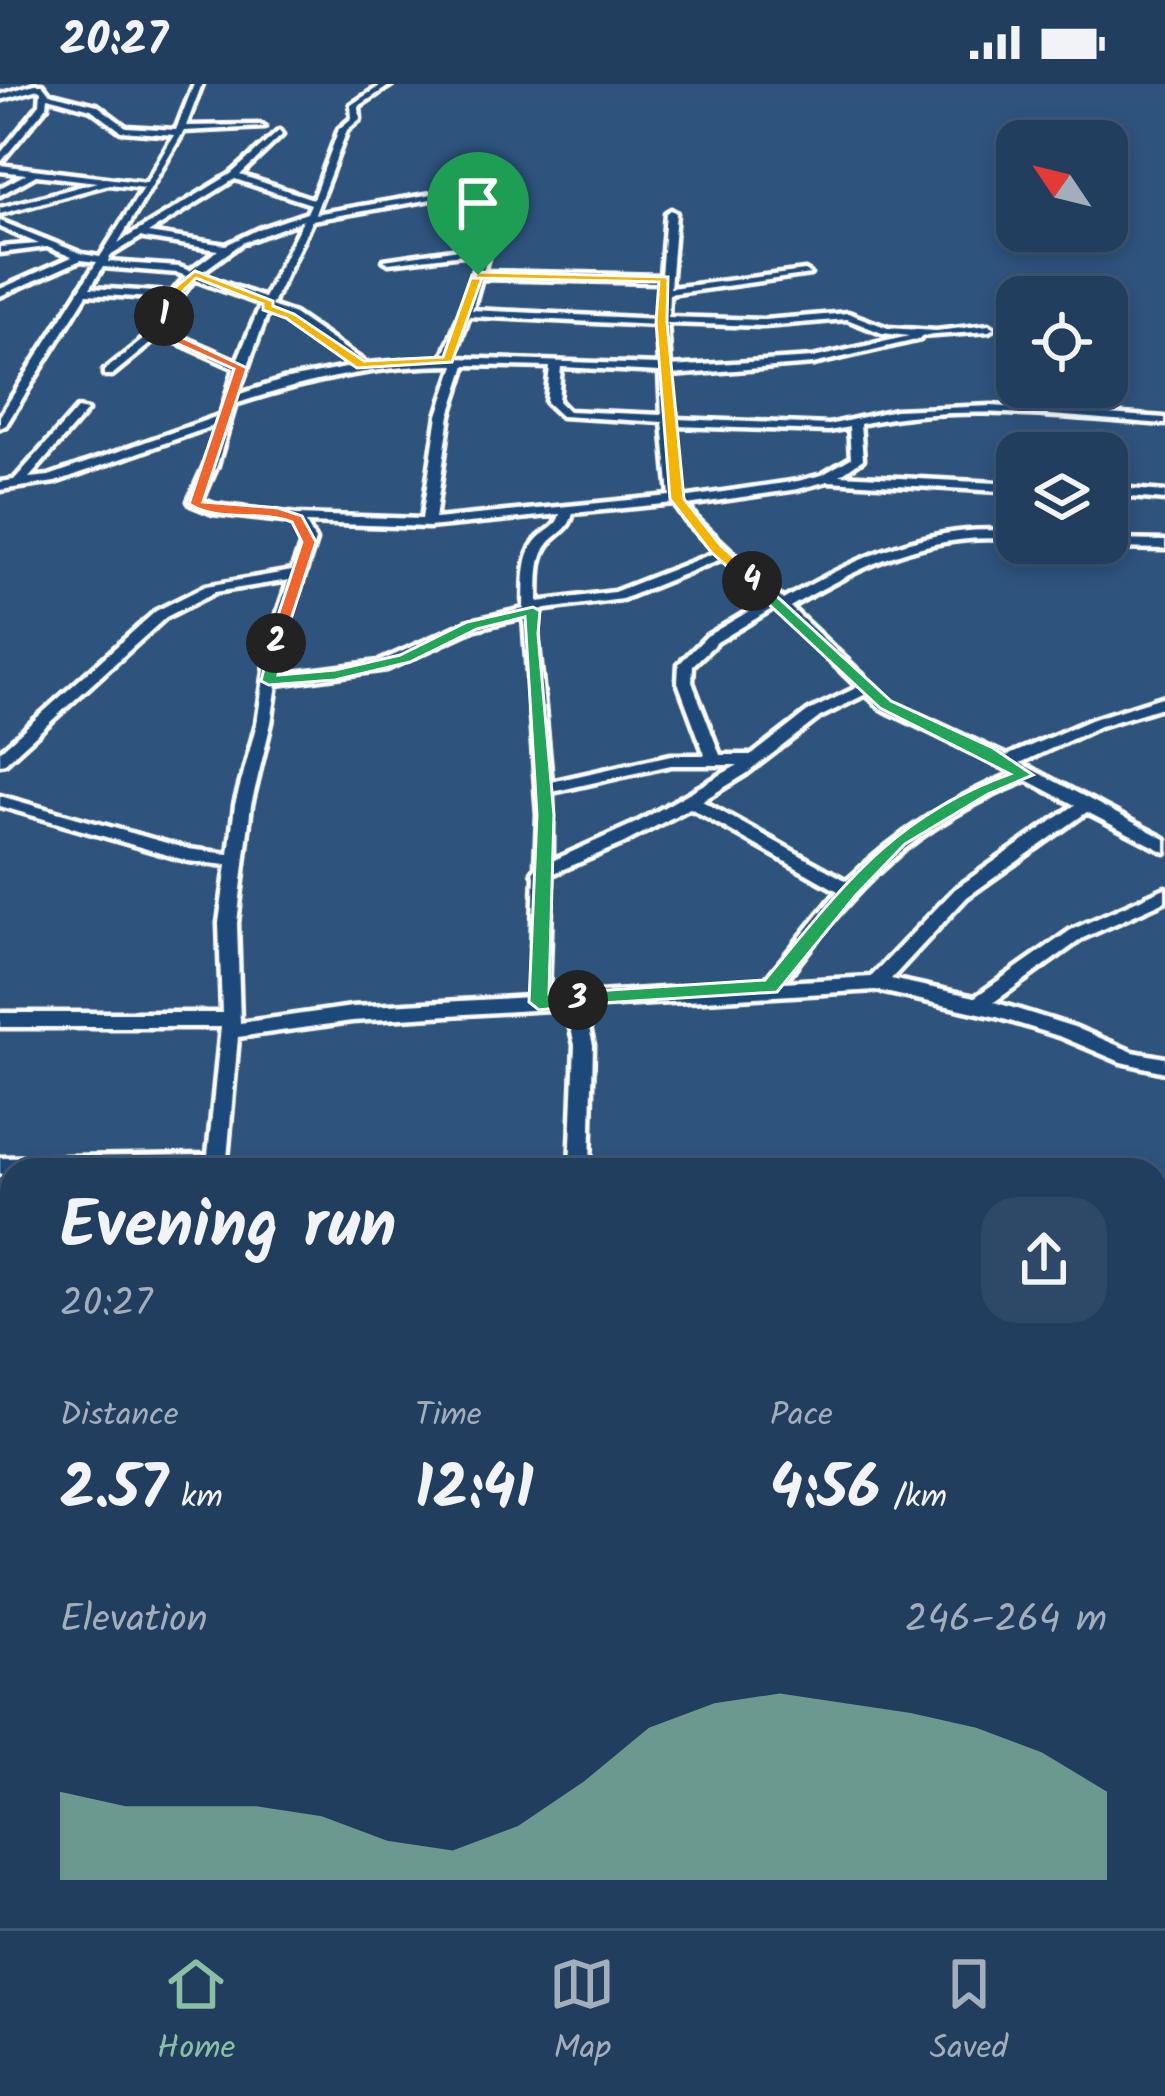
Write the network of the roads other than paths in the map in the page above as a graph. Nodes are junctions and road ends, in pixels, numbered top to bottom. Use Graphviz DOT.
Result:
graph roads {
  1 [pos="198,84"];
  2 [pos="388,84"];
  3 [pos="41,88"];
  4 [pos="0,98"];
  5 [pos="0,107"];
  6 [pos="14,107"];
  7 [pos="27,108"];
  8 [pos="40,109"];
  9 [pos="260,127"];
  10 [pos="182,131"];
  11 [pos="279,133"];
  12 [pos="2,158"];
  13 [pos="37,171"];
  14 [pos="235,176"];
  15 [pos="112,181"];
  16 [pos="511,182"];
  17 [pos="147,186"];
  18 [pos="0,192"];
  19 [pos="498,198"];
  20 [pos="0,211"];
  21 [pos="310,212"];
  22 [pos="671,213"];
  23 [pos="0,224"];
  24 [pos="144,235"];
  25 [pos="50,246"];
  26 [pos="226,248"];
  27 [pos="483,249"];
  28 [pos="0,250"];
  29 [pos="80,257"];
  30 [pos="104,259"];
  31 [pos="389,260"];
  32 [pos="195,274"];
  33 [pos="805,274"];
  34 [pos="478,275"];
  35 [pos="0,278"];
  36 [pos="19,286"];
  37 [pos="664,286"];
  38 [pos="86,291"];
  39 [pos="0,293"];
  40 [pos="172,296"];
  41 [pos="268,305"];
  42 [pos="465,313"];
  43 [pos="662,321"];
  44 [pos="989,328"];
  45 [pos="160,331"];
  46 [pos="927,333"];
  47 [pos="455,360"];
  48 [pos="556,364"];
  49 [pos="362,365"];
  50 [pos="241,368"];
  51 [pos="666,370"];
  52 [pos="108,373"];
  53 [pos="0,382"];
  54 [pos="24,384"];
  55 [pos="229,409"];
  56 [pos="81,411"];
  57 [pos="670,421"];
  58 [pos="1165,421"];
  59 [pos="854,422"];
  60 [pos="0,425"];
  61 [pos="826,478"];
  62 [pos="18,483"];
  63 [pos="0,486"];
  64 [pos="996,487"];
  65 [pos="1128,493"];
  66 [pos="1165,496"];
  67 [pos="678,501"];
  68 [pos="568,508"];
  69 [pos="297,519"];
  70 [pos="428,523"];
  71 [pos="996,533"];
  72 [pos="1128,544"];
  73 [pos="1165,545"];
  74 [pos="722,554"];
  75 [pos="300,574"];
  76 [pos="779,603"];
  77 [pos="533,609"];
  78 [pos="269,681"];
  79 [pos="865,689"];
  80 [pos="1165,701"];
  81 [pos="713,757"];
  82 [pos="0,760"];
  83 [pos="753,760"];
  84 [pos="1006,763"];
  85 [pos="1024,775"];
  86 [pos="544,789"];
  87 [pos="687,800"];
  88 [pos="0,801"];
  89 [pos="1084,806"];
  90 [pos="1165,846"];
  91 [pos="238,861"];
  92 [pos="541,872"];
  93 [pos="849,890"];
  94 [pos="1165,894"];
  95 [pos="876,983"];
  96 [pos="770,987"];
  97 [pos="573,1000"];
  98 [pos="539,1002"];
  99 [pos="976,1005"];
  100 [pos="0,1020"];
  101 [pos="231,1025"];
  102 [pos="1165,1065"];
  103 [pos="217,1158"];
  104 [pos="580,1158"];
  1 -- 10 [label="street"];
  2 -- 21 [label="street"];
  3 -- 4 [label="street"];
  3 -- 8 [label="street"];
  3 -- 10 [label="street"];
  5 -- 6 [label="street"];
  7 -- 8 [label="street"];
  8 -- 12 [label="street"];
  9 -- 10 [label="street"];
  10 -- 17 [label="street"];
  11 -- 14 [label="street"];
  12 -- 13 [label="street"];
  13 -- 15 [label="street"];
  13 -- 18 [label="street"];
  14 -- 21 [label="street"];
  14 -- 24 [label="street"];
  15 -- 17 [label="street"];
  15 -- 20 [label="street"];
  16 -- 21 [label="street"];
  17 -- 30 [label="street"];
  19 -- 27 [label="street"];
  21 -- 26 [label="street"];
  21 -- 41 [label="street"];
  22 -- 37 [label="street"];
  23 -- 25 [label="street"];
  24 -- 26 [label="street"];
  24 -- 30 [label="street"];
  25 -- 28 [label="street"];
  25 -- 29 [label="street"];
  26 -- 32 [label="street"];
  27 -- 31 [label="street"];
  27 -- 34 [label="street"];
  29 -- 30 [label="street"];
  29 -- 36 [label="street"];
  30 -- 32 [label="street"];
  30 -- 38 [label="street"];
  32 -- 40 [label="street"];
  32 -- 41 [label="street"];
  33 -- 37 [label="street"];
  34 -- 37 [label="street"];
  34 -- 42 [label="street"];
  35 -- 36 [label="street"];
  36 -- 39 [label="street"];
  37 -- 43 [label="street"];
  38 -- 40 [label="street"];
  38 -- 54 [label="street"];
  40 -- 45 [label="street"];
  41 -- 49 [label="street"];
  41 -- 50 [label="street"];
  42 -- 43 [label="street"];
  42 -- 47 [label="street"];
  43 -- 46 [label="street"];
  43 -- 51 [label="street"];
  44 -- 46 [label="street"];
  45 -- 50 [label="street"];
  45 -- 52 [label="street"];
  46 -- 51 [label="street"];
  47 -- 48 [label="street"];
  47 -- 49 [label="street"];
  47 -- 70 [label="street"];
  48 -- 51 [label="street"];
  48 -- 57 [label="street"];
  49 -- 55 [label="street"];
  50 -- 55 [label="street"];
  51 -- 57 [label="street"];
  53 -- 54 [label="street"];
  54 -- 60 [label="street"];
  55 -- 62 [label="street"];
  55 -- 69 [label="street"];
  56 -- 62 [label="street"];
  57 -- 59 [label="street"];
  57 -- 67 [label="street"];
  58 -- 59 [label="street"];
  59 -- 61 [label="street"];
  61 -- 64 [label="street"];
  61 -- 67 [label="street"];
  62 -- 63 [label="street"];
  65 -- 66 [label="street"];
  67 -- 68 [label="street"];
  67 -- 74 [label="street"];
  68 -- 70 [label="street"];
  68 -- 77 [label="street"];
  69 -- 70 [label="street"];
  69 -- 75 [label="street"];
  71 -- 76 [label="street"];
  72 -- 73 [label="street"];
  74 -- 76 [label="street"];
  74 -- 77 [label="street"];
  75 -- 78 [label="street"];
  75 -- 82 [label="street"];
  76 -- 79 [label="street"];
  76 -- 81 [label="street"];
  77 -- 78 [label="street"];
  77 -- 86 [label="street"];
  78 -- 91 [label="street"];
  79 -- 83 [label="street"];
  79 -- 84 [label="street"];
  80 -- 84 [label="street"];
  81 -- 83 [label="street"];
  81 -- 86 [label="street"];
  83 -- 87 [label="street"];
  84 -- 85 [label="street"];
  85 -- 89 [label="street"];
  85 -- 93 [label="street"];
  86 -- 92 [label="street"];
  87 -- 92 [label="street"];
  87 -- 93 [label="street"];
  88 -- 91 [label="street"];
  89 -- 90 [label="street"];
  89 -- 95 [label="street"];
  91 -- 101 [label="street"];
  92 -- 98 [label="street"];
  93 -- 96 [label="street"];
  94 -- 99 [label="street"];
  95 -- 96 [label="street"];
  95 -- 99 [label="street"];
  96 -- 97 [label="street"];
  97 -- 98 [label="street"];
  97 -- 104 [label="street"];
  98 -- 101 [label="street"];
  99 -- 102 [label="street"];
  100 -- 101 [label="street"];
  101 -- 103 [label="street"];
}
